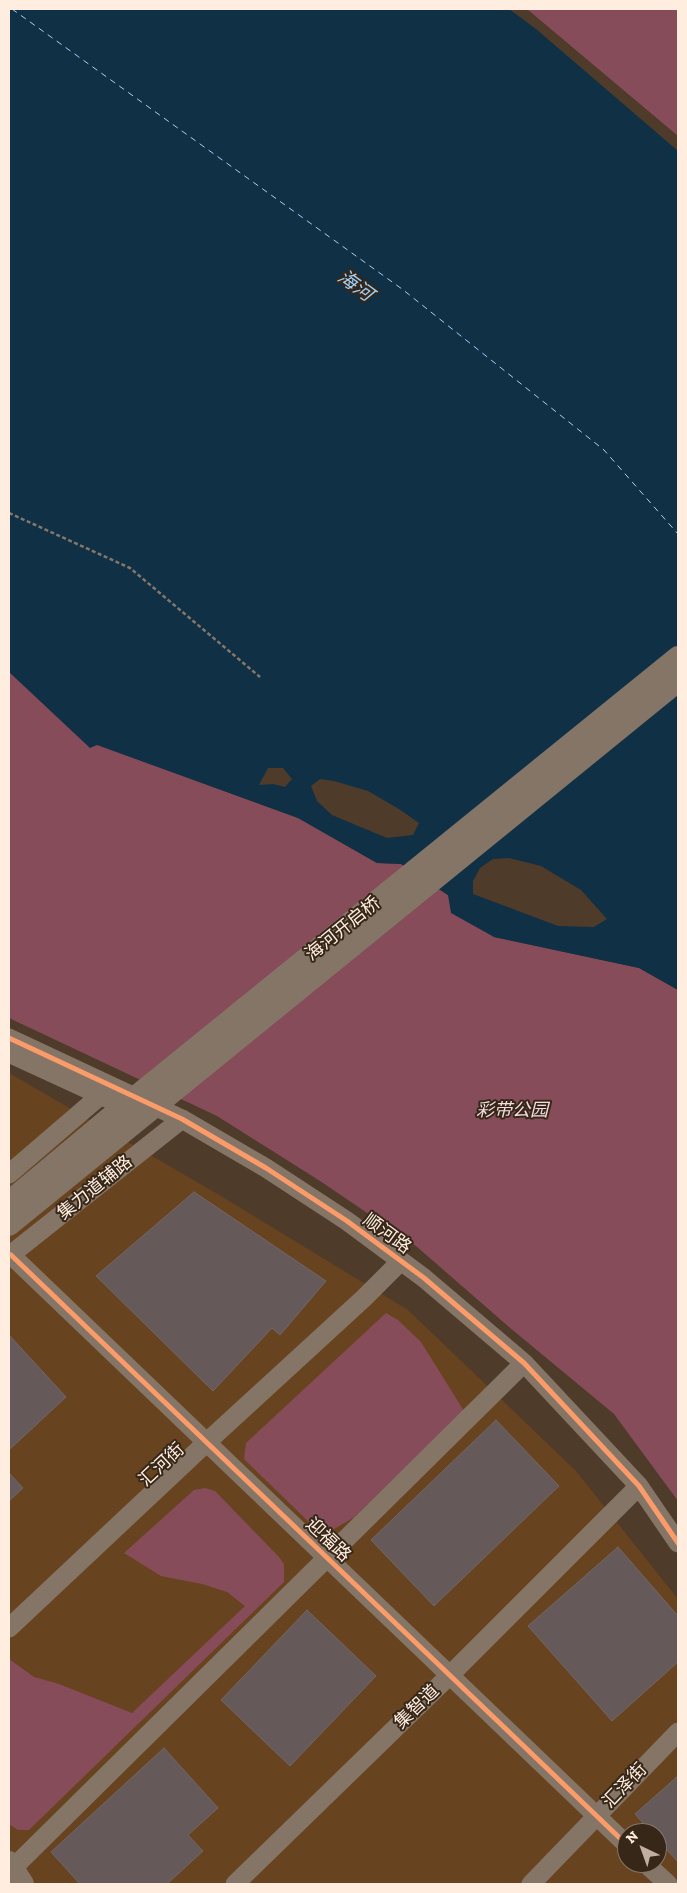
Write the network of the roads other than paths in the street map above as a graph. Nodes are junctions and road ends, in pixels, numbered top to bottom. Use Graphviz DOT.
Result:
graph roads {
  1 [pos="678,657"];
  2 [pos="678,681"];
  3 [pos="9,1038"];
  4 [pos="9,1053"];
  5 [pos="106,1091"];
  6 [pos="176,1123"];
  7 [pos="9,1174"];
  8 [pos="9,1202"];
  9 [pos="9,1225"];
  10 [pos="10,1256"];
  11 [pos="400,1261"];
  12 [pos="524,1363"];
  13 [pos="207,1442"];
  14 [pos="639,1486"];
  15 [pos="678,1543"];
  16 [pos="327,1558"];
  17 [pos="9,1628"];
  18 [pos="450,1675"];
  19 [pos="678,1732"];
  20 [pos="596,1816"];
  21 [pos="617,1836"];
  22 [pos="13,1871"];
  23 [pos="656,1873"];
  24 [pos="235,1884"];
  25 [pos="531,1884"];
  26 [pos="668,1884"];
  1 -- 8 [label="main road, 海河开启桥"];
  2 -- 9 [label="main road, 海河开启桥"];
  3 -- 5 [label="street, 顺河路"];
  4 -- 5 [label="street, 顺河路"];
  5 -- 6 [label="street, 顺河路"];
  5 -- 7 [label="street"];
  6 -- 10 [label="street, 集力道辅路"];
  6 -- 11 [label="street, 顺河路"];
  10 -- 13 [label="street, 迎福路"];
  11 -- 12 [label="street, 顺河路"];
  11 -- 13 [label="street, 汇河街"];
  12 -- 14 [label="street, 顺河路"];
  12 -- 16 [label="street"];
  13 -- 16 [label="street, 迎福路"];
  13 -- 17 [label="street, 汇河街"];
  14 -- 15 [label="street, 顺河路"];
  14 -- 18 [label="street, 集智道"];
  16 -- 18 [label="street, 迎福路"];
  16 -- 22 [label="street"];
  18 -- 20 [label="street, 迎福路"];
  18 -- 24 [label="street, 集智道"];
  19 -- 20 [label="street, 汇泽街"];
  20 -- 21 [label="street, 迎福路"];
  20 -- 25 [label="street, 汇泽街"];
  23 -- 26 [label="street"];
}
